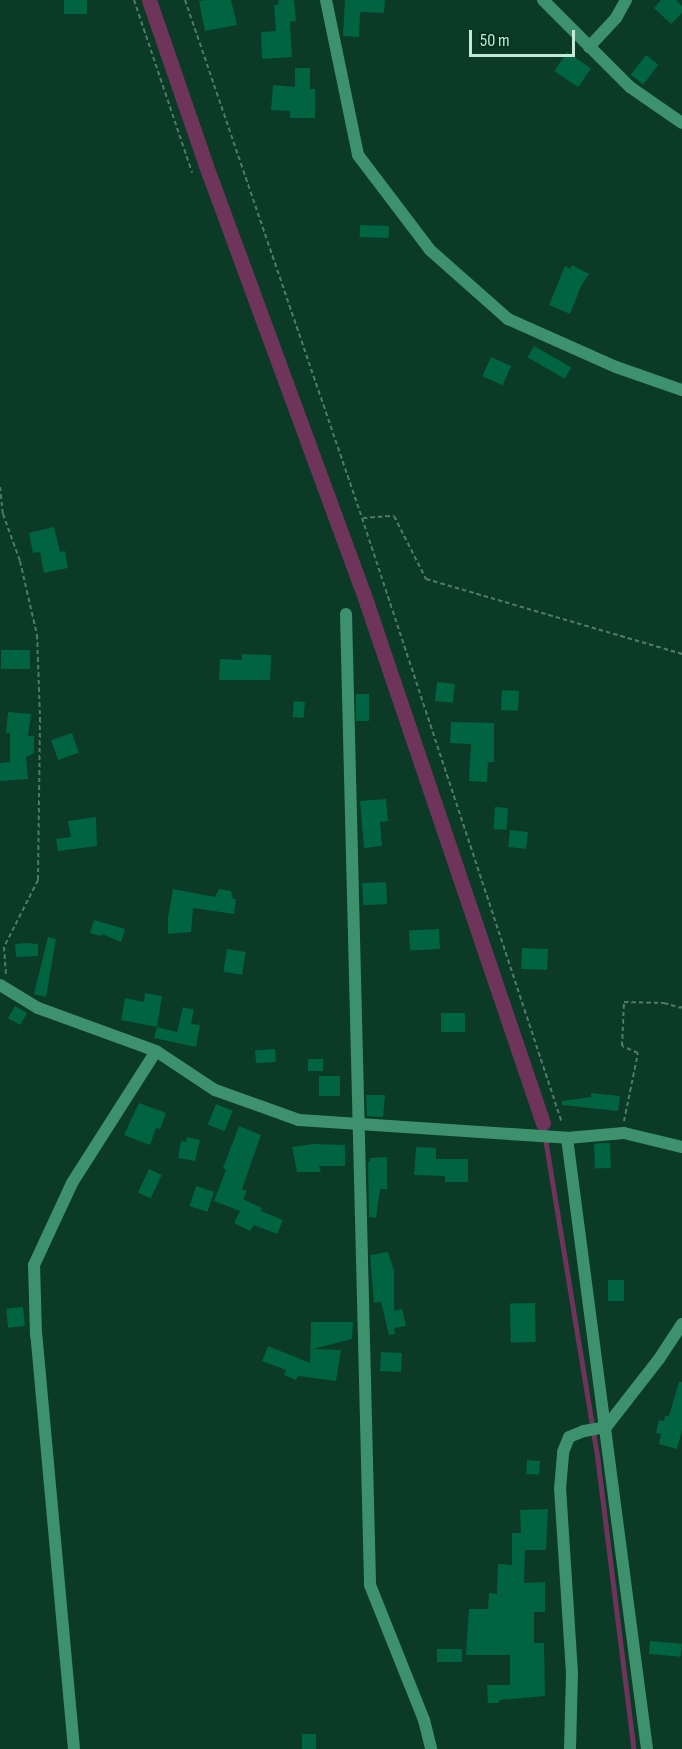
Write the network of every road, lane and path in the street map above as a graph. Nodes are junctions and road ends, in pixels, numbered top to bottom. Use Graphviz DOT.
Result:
graph roads {
  1 [pos="134,0"];
  2 [pos="185,0"];
  3 [pos="326,0"];
  4 [pos="543,0"];
  5 [pos="626,0"];
  6 [pos="589,47"];
  7 [pos="682,123"];
  8 [pos="192,172"];
  9 [pos="682,390"];
  10 [pos="0,487"];
  11 [pos="362,518"];
  12 [pos="346,614"];
  13 [pos="682,654"];
  14 [pos="3,987"];
  15 [pos="682,1006"];
  16 [pos="156,1051"];
  17 [pos="358,1125"];
  18 [pos="624,1133"];
  19 [pos="567,1138"];
  20 [pos="682,1147"];
  21 [pos="682,1324"];
  22 [pos="597,1429"];
  23 [pos="74,1749"];
  24 [pos="431,1749"];
  25 [pos="570,1749"];
  26 [pos="647,1749"];
  1 -- 8 [label="path"];
  2 -- 11 [label="path"];
  3 -- 9 [label="street"];
  4 -- 6 [label="street"];
  5 -- 6 [label="street"];
  6 -- 7 [label="street"];
  10 -- 14 [label="path"];
  11 -- 13 [label="path"];
  11 -- 19 [label="path"];
  12 -- 17 [label="street"];
  14 -- 16 [label="street"];
  15 -- 18 [label="path"];
  16 -- 17 [label="street"];
  16 -- 23 [label="street"];
  17 -- 19 [label="street"];
  17 -- 24 [label="street"];
  18 -- 19 [label="street"];
  18 -- 20 [label="street"];
  19 -- 22 [label="street"];
  21 -- 22 [label="street"];
  22 -- 25 [label="street"];
  22 -- 26 [label="street"];
}
